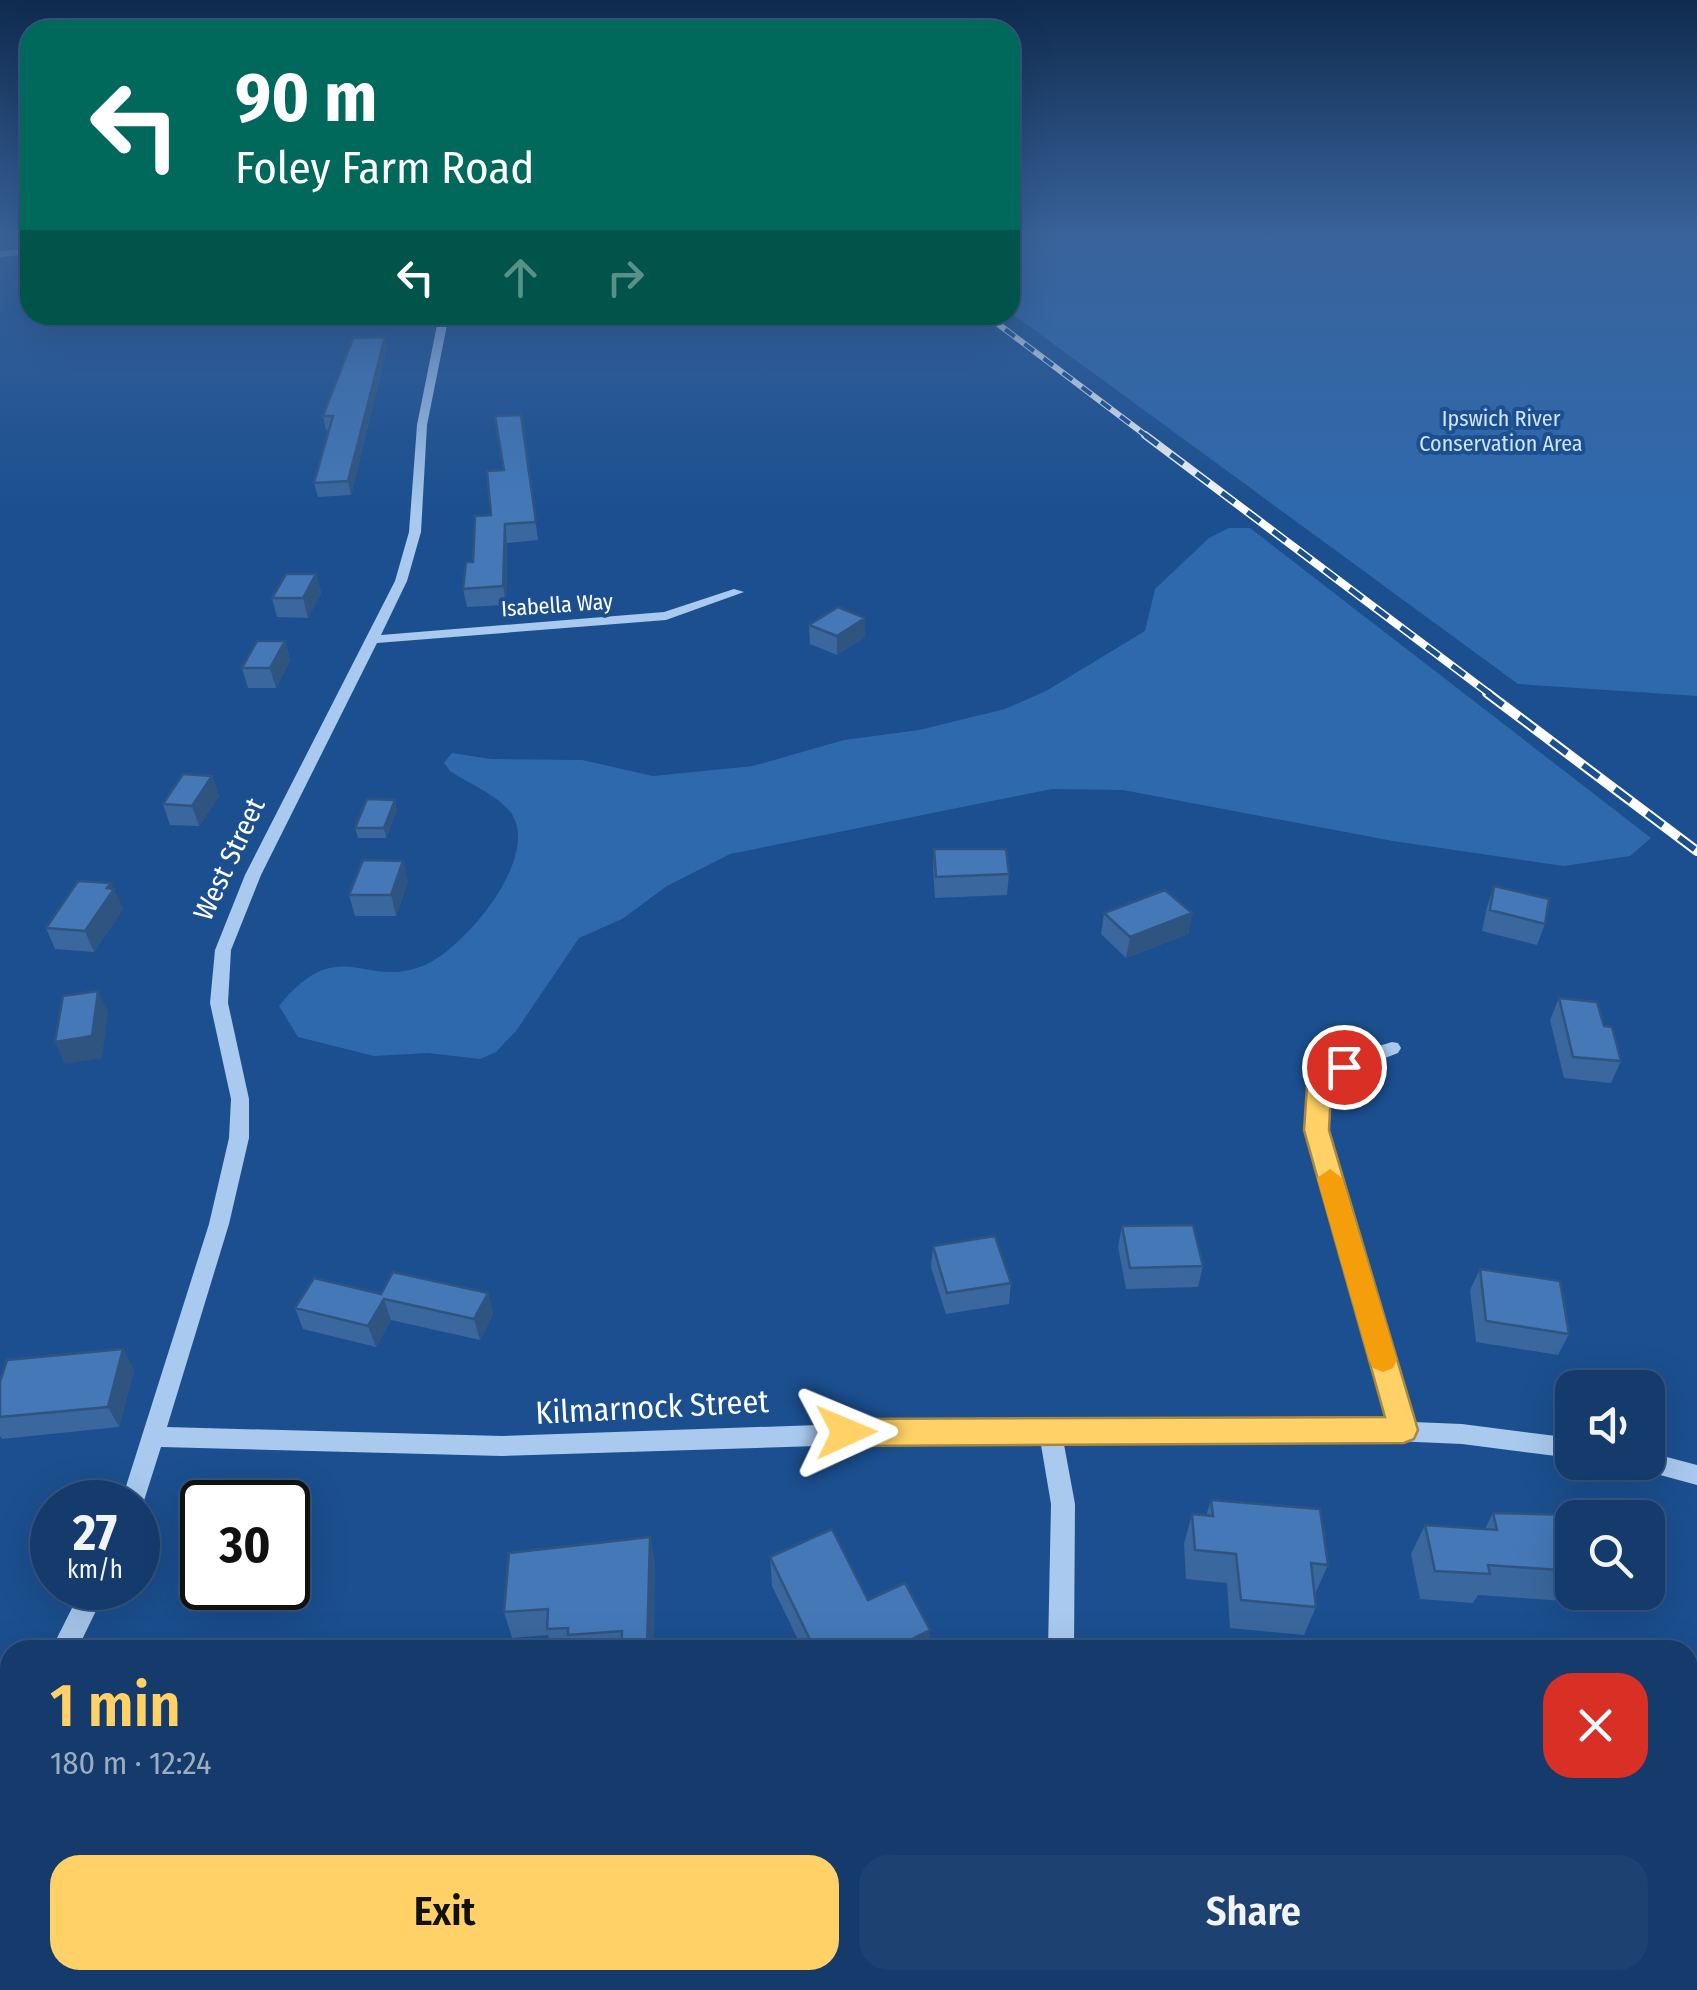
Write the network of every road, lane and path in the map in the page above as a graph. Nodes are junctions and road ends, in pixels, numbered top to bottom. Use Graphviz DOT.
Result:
graph roads {
  1 [pos="441,328"];
  2 [pos="738,592"];
  3 [pos="375,639"];
  4 [pos="1392,1048"];
  5 [pos="1050,1428"];
  6 [pos="1404,1430"];
  7 [pos="153,1437"];
  8 [pos="1555,1446"];
  9 [pos="1665,1467"];
  10 [pos="1697,1475"];
  11 [pos="140,1480"];
  12 [pos="83,1610"];
  13 [pos="69,1640"];
  14 [pos="1061,1640"];
  1 -- 3 [label="street, West Street"];
  2 -- 3 [label="street, Isabella Way"];
  3 -- 7 [label="street, West Street"];
  4 -- 6 [label="street"];
  5 -- 6 [label="street, Kilmarnock Street"];
  5 -- 7 [label="street, Kilmarnock Street"];
  5 -- 14 [label="street"];
  6 -- 8 [label="street, Kilmarnock Street"];
  7 -- 11 [label="street, West Street"];
  9 -- 10 [label="street"];
  12 -- 13 [label="street"];
}
